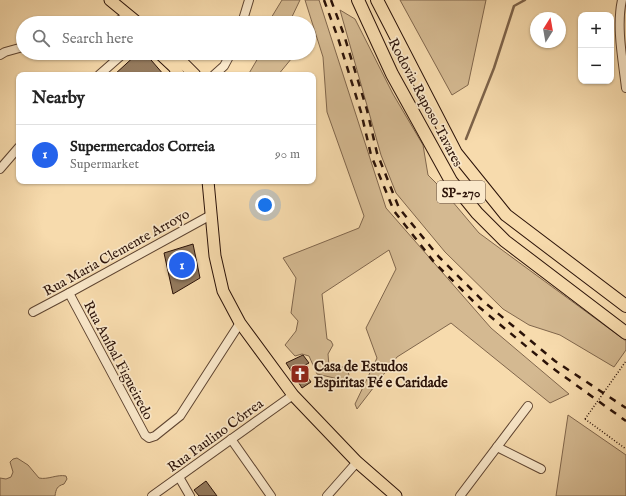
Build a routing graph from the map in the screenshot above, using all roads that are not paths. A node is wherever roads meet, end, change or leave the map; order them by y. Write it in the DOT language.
graph roads {
  1 [pos="110,0"];
  2 [pos="249,0"];
  3 [pos="358,0"];
  4 [pos="378,0"];
  5 [pos="622,0"];
  6 [pos="128,16"];
  7 [pos="244,16"];
  8 [pos="16,49"];
  9 [pos="0,55"];
  10 [pos="116,60"];
  11 [pos="166,60"];
  12 [pos="180,60"];
  13 [pos="227,60"];
  14 [pos="624,62"];
  15 [pos="102,72"];
  16 [pos="177,72"];
  17 [pos="192,72"];
  18 [pos="217,72"];
  19 [pos="626,88"];
  20 [pos="16,151"];
  21 [pos="0,170"];
  22 [pos="208,184"];
  23 [pos="213,184"];
  24 [pos="211,215"];
  25 [pos="68,293"];
  26 [pos="626,306"];
  27 [pos="33,312"];
  28 [pos="240,323"];
  29 [pos="626,333"];
  30 [pos="294,395"];
  31 [pos="528,406"];
  32 [pos="231,439"];
  33 [pos="497,447"];
  34 [pos="357,462"];
  35 [pos="541,469"];
  36 [pos="179,477"];
  37 [pos="152,496"];
  38 [pos="190,496"];
  39 [pos="271,496"];
  40 [pos="327,496"];
  41 [pos="396,496"];
  42 [pos="460,496"];
  1 -- 6 [label="main road"];
  2 -- 7 [label="street"];
  3 -- 29 [label="highway, Rodovia Raposo Tavares / SP-270"];
  4 -- 26 [label="highway, Rodovia Raposo Tavares / SP-270"];
  5 -- 14 [label="street"];
  8 -- 9 [label="street"];
  10 -- 15 [label="street"];
  11 -- 16 [label="main road"];
  12 -- 17 [label="main road"];
  13 -- 18 [label="street"];
  14 -- 19 [label="street"];
  20 -- 21 [label="street"];
  22 -- 24 [label="main road"];
  23 -- 24 [label="main road"];
  24 -- 25 [label="street, Rua Maria Clemente Arroyo"];
  24 -- 28 [label="main road"];
  25 -- 27 [label="street, Rua Maria Clemente Arroyo"];
  25 -- 28 [label="street, Rua Aníbal Figueiredo"];
  28 -- 30 [label="main road"];
  30 -- 32 [label="street, Rua Paulino Côrrea"];
  30 -- 34 [label="main road"];
  31 -- 33 [label="street"];
  32 -- 36 [label="street, Rua Paulino Côrrea"];
  32 -- 39 [label="street"];
  33 -- 35 [label="street"];
  33 -- 42 [label="street"];
  34 -- 40 [label="street"];
  34 -- 41 [label="main road"];
  36 -- 37 [label="street, Rua Paulino Côrrea"];
  36 -- 38 [label="street"];
}
